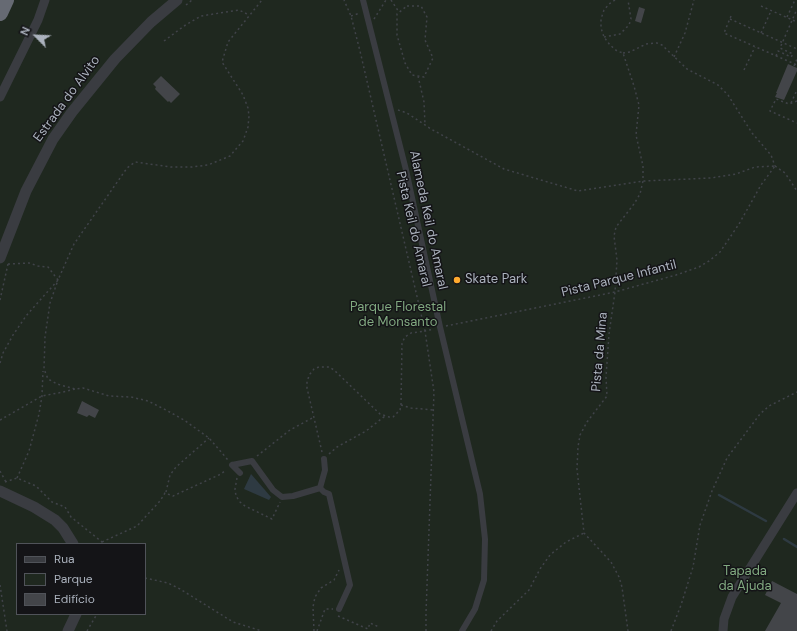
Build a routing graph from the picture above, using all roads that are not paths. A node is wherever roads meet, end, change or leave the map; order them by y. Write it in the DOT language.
graph roads {
  1 [pos="6,0"];
  2 [pos="45,0"];
  3 [pos="363,0"];
  4 [pos="182,2"];
  5 [pos="0,14"];
  6 [pos="0,96"];
  7 [pos="0,258"];
  8 [pos="324,459"];
  9 [pos="240,473"];
  10 [pos="2,486"];
  11 [pos="320,488"];
  12 [pos="797,493"];
  13 [pos="72,543"];
  14 [pos="339,609"];
  15 [pos="76,615"];
  16 [pos="68,631"];
  17 [pos="462,631"];
  18 [pos="723,631"];
  1 -- 5 [label="highway"];
  2 -- 6 [label="street"];
  3 -- 17 [label="street, Alameda Keil do Amaral"];
  4 -- 7 [label="street, Estrada do Alvito"];
  8 -- 11 [label="street"];
  9 -- 11 [label="street"];
  10 -- 13 [label="street"];
  11 -- 14 [label="street"];
  12 -- 18 [label="street"];
  15 -- 16 [label="street"];
}
